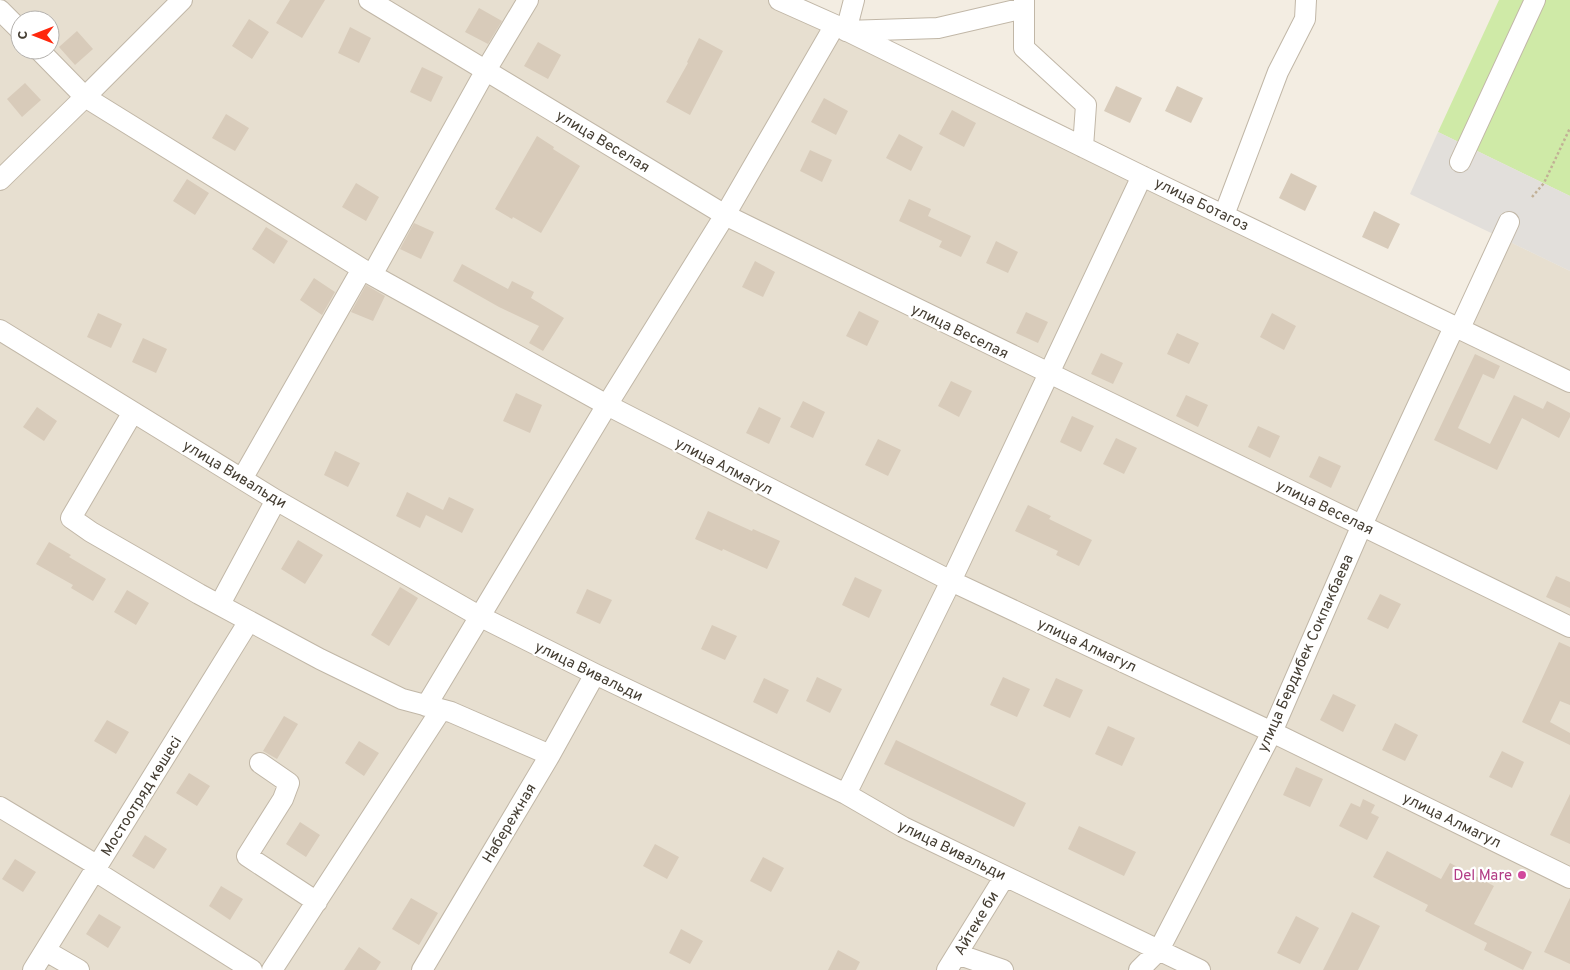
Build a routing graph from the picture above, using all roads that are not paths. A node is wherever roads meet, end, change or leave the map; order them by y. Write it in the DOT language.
graph roads {
  1 [pos="182,0"];
  2 [pos="369,0"];
  3 [pos="528,0"];
  4 [pos="780,0"];
  5 [pos="854,0"];
  6 [pos="1306,0"];
  7 [pos="1535,0"];
  8 [pos="1024,4"];
  9 [pos="0,10"];
  10 [pos="10,20"];
  11 [pos="840,28"];
  12 [pos="49,60"];
  13 [pos="486,70"];
  14 [pos="85,97"];
  15 [pos="1083,147"];
  16 [pos="1460,162"];
  17 [pos="1142,176"];
  18 [pos="0,180"];
  19 [pos="725,215"];
  20 [pos="1224,215"];
  21 [pos="1509,222"];
  22 [pos="367,272"];
  23 [pos="1457,327"];
  24 [pos="0,330"];
  25 [pos="1049,374"];
  26 [pos="1570,382"];
  27 [pos="607,405"];
  28 [pos="133,412"];
  29 [pos="242,479"];
  30 [pos="276,500"];
  31 [pos="1362,525"];
  32 [pos="951,582"];
  33 [pos="220,604"];
  34 [pos="479,616"];
  35 [pos="249,621"];
  36 [pos="1570,627"];
  37 [pos="595,674"];
  38 [pos="433,708"];
  39 [pos="1272,732"];
  40 [pos="550,755"];
  41 [pos="260,763"];
  42 [pos="846,794"];
  43 [pos="0,807"];
  44 [pos="96,868"];
  45 [pos="1005,876"];
  46 [pos="1570,878"];
  47 [pos="317,902"];
  48 [pos="1159,950"];
  49 [pos="46,951"];
  50 [pos="952,962"];
  51 [pos="33,970"];
  52 [pos="79,970"];
  53 [pos="252,970"];
  54 [pos="272,970"];
  55 [pos="422,970"];
  56 [pos="1003,970"];
  57 [pos="1139,970"];
  58 [pos="1200,970"];
  1 -- 14 [label="street"];
  2 -- 13 [label="street, улица Веселая"];
  3 -- 13 [label="street"];
  4 -- 11 [label="street, улица Ботагоз"];
  5 -- 11 [label="street"];
  6 -- 20 [label="street"];
  7 -- 16 [label="street"];
  8 -- 11 [label="street"];
  8 -- 15 [label="street"];
  9 -- 10 [label="street"];
  11 -- 15 [label="street, улица Ботагоз"];
  11 -- 19 [label="street"];
  12 -- 14 [label="street, улица Алмагул"];
  13 -- 19 [label="street, улица Веселая"];
  13 -- 22 [label="street"];
  14 -- 18 [label="street"];
  14 -- 22 [label="street, улица Алмагул"];
  15 -- 17 [label="street, улица Ботагоз"];
  17 -- 20 [label="street, улица Ботагоз"];
  17 -- 25 [label="street"];
  19 -- 25 [label="street, улица Веселая"];
  19 -- 27 [label="street"];
  20 -- 23 [label="street, улица Ботагоз"];
  21 -- 23 [label="street, улица Бердибек Сокпакбаева"];
  22 -- 27 [label="street, улица Алмагул"];
  22 -- 29 [label="street"];
  23 -- 26 [label="street, улица Ботагоз"];
  23 -- 31 [label="street, улица Бердибек Сокпакбаева"];
  24 -- 28 [label="street, улица Вивальди"];
  25 -- 31 [label="street, улица Веселая"];
  25 -- 32 [label="street"];
  27 -- 32 [label="street, улица Алмагул"];
  27 -- 34 [label="street"];
  28 -- 29 [label="street, улица Вивальди"];
  28 -- 33 [label="street"];
  29 -- 30 [label="street, улица Вивальди"];
  30 -- 33 [label="street"];
  30 -- 34 [label="street, улица Вивальди"];
  31 -- 36 [label="street, улица Веселая"];
  31 -- 39 [label="street, улица Бердибек Сокпакбаева"];
  32 -- 39 [label="street, улица Алмагул"];
  32 -- 42 [label="street"];
  33 -- 35 [label="street"];
  34 -- 37 [label="street, улица Вивальди"];
  34 -- 38 [label="street"];
  35 -- 38 [label="street"];
  35 -- 44 [label="street, Мостоотряд көшесі"];
  37 -- 40 [label="street, Набережная"];
  37 -- 42 [label="street, улица Вивальди"];
  38 -- 40 [label="street"];
  38 -- 47 [label="street"];
  39 -- 46 [label="street, улица Алмагул"];
  39 -- 48 [label="street, улица Бердибек Сокпакбаева"];
  40 -- 55 [label="street, Набережная"];
  41 -- 47 [label="street"];
  42 -- 45 [label="street, улица Вивальди"];
  43 -- 44 [label="street"];
  44 -- 49 [label="street, Мостоотряд көшесі"];
  44 -- 53 [label="street"];
  45 -- 48 [label="street, улица Вивальди"];
  45 -- 50 [label="street, Айтеке би"];
  47 -- 54 [label="street"];
  48 -- 57 [label="street, улица Бердибек Сокпакбаева"];
  48 -- 58 [label="street, улица Вивальди"];
  49 -- 51 [label="street, Мостоотряд көшесі"];
  49 -- 52 [label="street"];
  50 -- 56 [label="street"];
}
